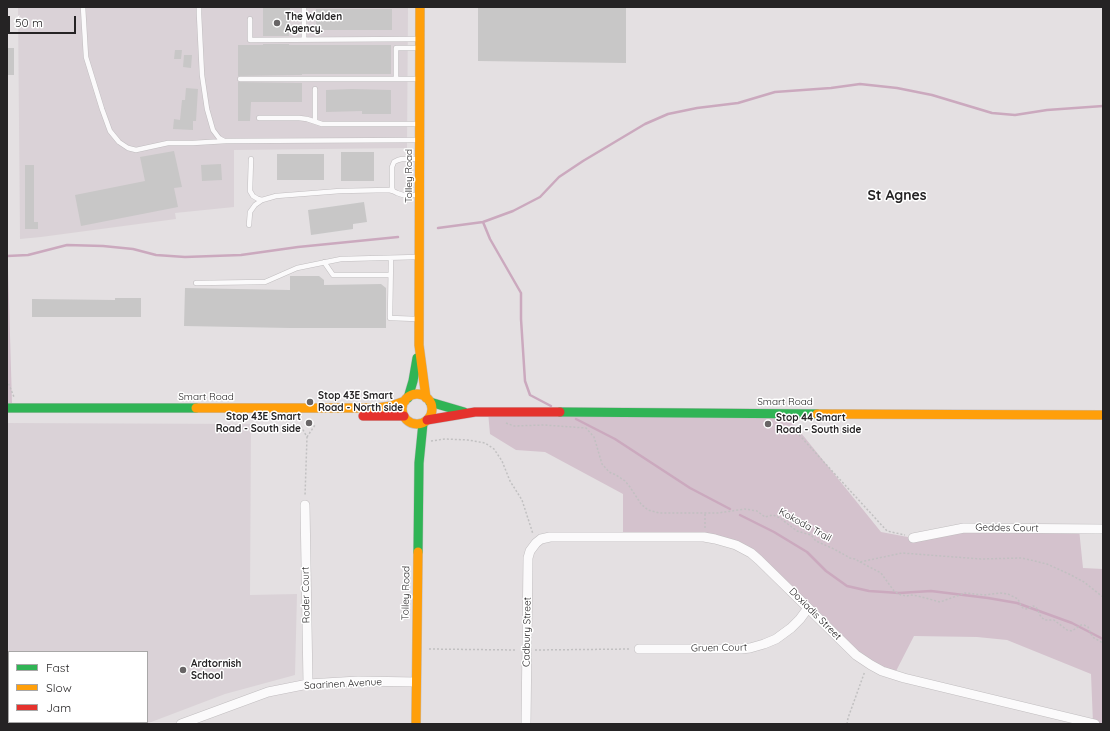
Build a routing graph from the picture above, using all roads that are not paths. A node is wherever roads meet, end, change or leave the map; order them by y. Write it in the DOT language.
graph roads {
  1 [pos="83,7"];
  2 [pos="199,7"];
  3 [pos="304,7"];
  4 [pos="420,7"];
  5 [pos="250,20"];
  6 [pos="304,39"];
  7 [pos="420,39"];
  8 [pos="420,48"];
  9 [pos="240,79"];
  10 [pos="396,79"];
  11 [pos="420,79"];
  12 [pos="315,89"];
  13 [pos="258,118"];
  14 [pos="315,121"];
  15 [pos="420,124"];
  16 [pos="420,140"];
  17 [pos="226,141"];
  18 [pos="420,158"];
  19 [pos="251,159"];
  20 [pos="393,191"];
  21 [pos="420,195"];
  22 [pos="262,200"];
  23 [pos="249,225"];
  24 [pos="419,257"];
  25 [pos="390,258"];
  26 [pos="324,262"];
  27 [pos="390,275"];
  28 [pos="196,283"];
  29 [pos="419,319"];
  30 [pos="419,346"];
  31 [pos="406,400"];
  32 [pos="428,400"];
  33 [pos="7,408"];
  34 [pos="467,413"];
  35 [pos="7,414"];
  36 [pos="1103,415"];
  37 [pos="404,416"];
  38 [pos="425,422"];
  39 [pos="412,423"];
  40 [pos="419,463"];
  41 [pos="305,505"];
  42 [pos="1103,529"];
  43 [pos="912,538"];
  44 [pos="536,543"];
  45 [pos="808,608"];
  46 [pos="639,649"];
  47 [pos="416,682"];
  48 [pos="308,684"];
  49 [pos="181,724"];
  50 [pos="416,724"];
  51 [pos="526,724"];
  52 [pos="1095,724"];
  1 -- 17 [label="lane"];
  2 -- 17 [label="lane"];
  3 -- 6 [label="lane"];
  4 -- 7 [label="main road, Tolley Road"];
  5 -- 6 [label="lane"];
  6 -- 7 [label="lane"];
  7 -- 8 [label="main road, Tolley Road"];
  8 -- 10 [label="lane"];
  8 -- 11 [label="main road, Tolley Road"];
  9 -- 10 [label="lane"];
  10 -- 11 [label="lane"];
  11 -- 15 [label="main road, Tolley Road"];
  12 -- 14 [label="lane"];
  13 -- 14 [label="lane"];
  14 -- 15 [label="lane"];
  15 -- 16 [label="main road, Tolley Road"];
  16 -- 17 [label="lane"];
  16 -- 18 [label="main road, Tolley Road"];
  18 -- 20 [label="lane"];
  18 -- 21 [label="main road, Tolley Road"];
  19 -- 22 [label="lane"];
  20 -- 21 [label="lane"];
  20 -- 22 [label="lane"];
  21 -- 24 [label="main road, Tolley Road"];
  22 -- 23 [label="lane"];
  24 -- 25 [label="lane"];
  24 -- 29 [label="main road, Tolley Road"];
  25 -- 26 [label="lane"];
  25 -- 27 [label="lane"];
  26 -- 27 [label="lane"];
  26 -- 28 [label="lane"];
  27 -- 29 [label="lane"];
  29 -- 30 [label="main road, Tolley Road"];
  30 -- 31 [label="main road, Tolley Road"];
  30 -- 32 [label="main road, Tolley Road"];
  31 -- 32 [label="main road"];
  31 -- 33 [label="main road, Smart Road"];
  31 -- 37 [label="main road"];
  32 -- 34 [label="main road, Smart Road"];
  32 -- 38 [label="main road"];
  34 -- 36 [label="main road, Smart Road"];
  34 -- 38 [label="main road, Smart Road"];
  35 -- 37 [label="main road, Smart Road"];
  37 -- 39 [label="main road"];
  38 -- 39 [label="main road"];
  38 -- 40 [label="main road, Tolley Road"];
  39 -- 40 [label="main road, Tolley Road"];
  40 -- 47 [label="main road, Tolley Road"];
  41 -- 48 [label="street, Roder Court"];
  42 -- 43 [label="street, Geddes Court"];
  44 -- 45 [label="street, Doxiadis Street"];
  44 -- 51 [label="street, Cadbury Street"];
  45 -- 46 [label="street, Gruen Court"];
  45 -- 52 [label="street, Doxiadis Street"];
  47 -- 48 [label="street, Saarinen Avenue"];
  47 -- 50 [label="main road, Tolley Road"];
  48 -- 49 [label="street, Saarinen Avenue"];
}
